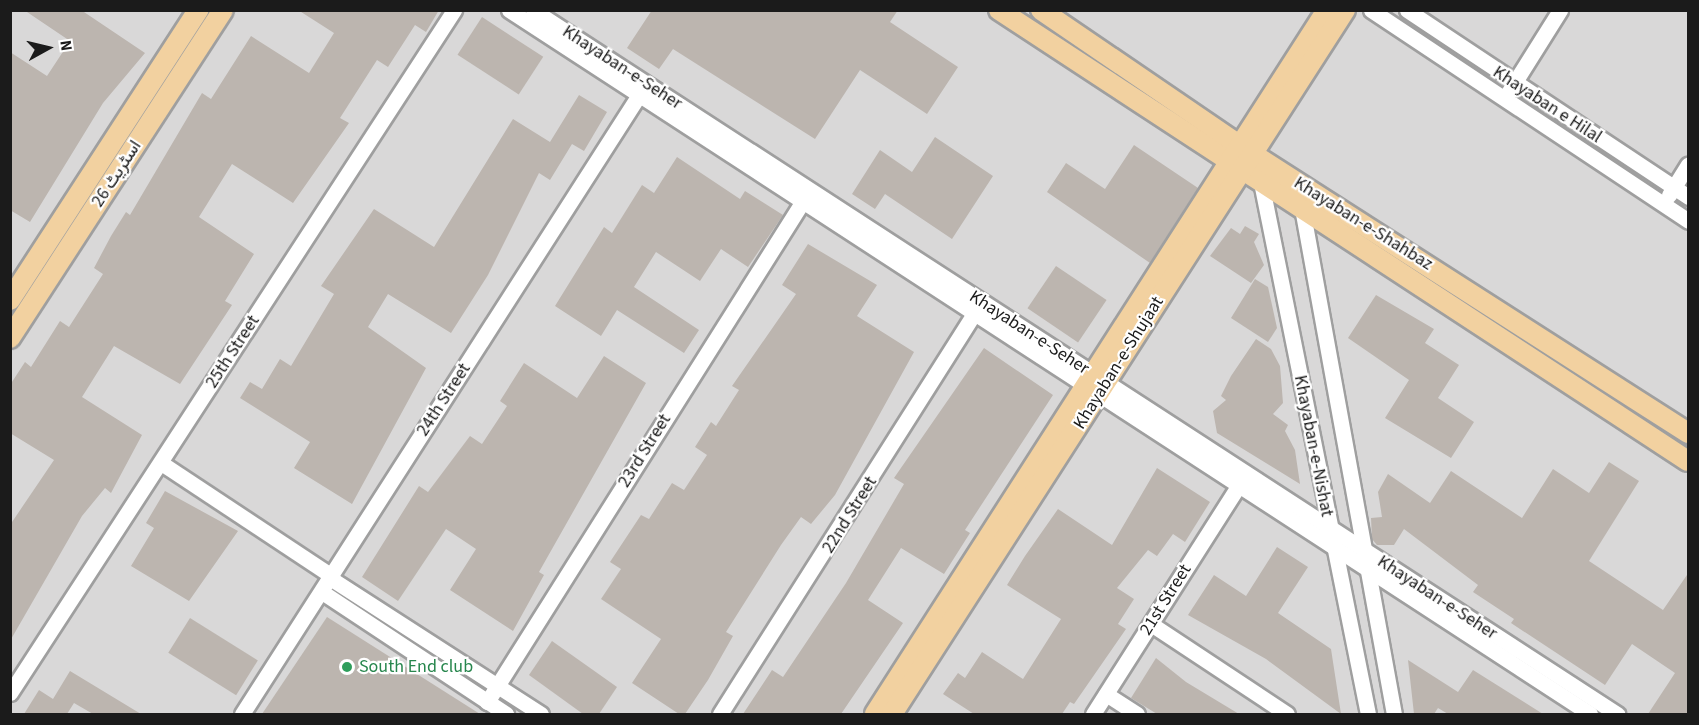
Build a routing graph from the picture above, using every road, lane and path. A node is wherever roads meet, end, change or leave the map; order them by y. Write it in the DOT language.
graph roads {
  1 [pos="198,10"];
  2 [pos="223,10"];
  3 [pos="454,10"];
  4 [pos="509,10"];
  5 [pos="533,10"];
  6 [pos="999,10"];
  7 [pos="1041,10"];
  8 [pos="1327,10"];
  9 [pos="1345,10"];
  10 [pos="1371,10"];
  11 [pos="1407,10"];
  12 [pos="1560,10"];
  13 [pos="1513,85"];
  14 [pos="642,89"];
  15 [pos="1503,100"];
  16 [pos="1241,157"];
  17 [pos="1689,165"];
  18 [pos="1260,177"];
  19 [pos="1674,187"];
  20 [pos="1689,197"];
  21 [pos="803,201"];
  22 [pos="1663,204"];
  23 [pos="1302,208"];
  24 [pos="1689,221"];
  25 [pos="10,300"];
  26 [pos="975,312"];
  27 [pos="10,338"];
  28 [pos="1097,385"];
  29 [pos="1689,433"];
  30 [pos="1689,461"];
  31 [pos="161,463"];
  32 [pos="1239,485"];
  33 [pos="1330,528"];
  34 [pos="1334,547"];
  35 [pos="1363,550"];
  36 [pos="1365,567"];
  37 [pos="331,577"];
  38 [pos="322,592"];
  39 [pos="1151,624"];
  40 [pos="497,686"];
  41 [pos="10,693"];
  42 [pos="1106,694"];
  43 [pos="487,702"];
  44 [pos="242,714"];
  45 [pos="506,714"];
  46 [pos="541,714"];
  47 [pos="720,714"];
  48 [pos="874,714"];
  49 [pos="892,714"];
  50 [pos="1093,714"];
  51 [pos="1137,714"];
  52 [pos="1287,714"];
  53 [pos="1368,714"];
  54 [pos="1394,714"];
  55 [pos="1590,714"];
  56 [pos="1617,714"];
  1 -- 25 [label="main road, اسٹریٹ 26"];
  2 -- 27 [label="main road, اسٹریٹ 26"];
  3 -- 31 [label="street, 25th Street"];
  4 -- 14 [label="street, Khayaban-e-Seher"];
  5 -- 14 [label="street, Khayaban-e-Seher"];
  6 -- 16 [label="main road, Khayaban-e-Shahbaz"];
  7 -- 16 [label="main road, Khayaban-e-Shahbaz"];
  8 -- 16 [label="main road"];
  9 -- 16 [label="main road"];
  10 -- 15 [label="street, Khayaban e Hilal"];
  11 -- 13 [label="street, Khayaban e Hilal"];
  12 -- 13 [label="street"];
  13 -- 15 [label="street"];
  13 -- 19 [label="street, Khayaban e Hilal"];
  14 -- 21 [label="street, Khayaban-e-Seher"];
  14 -- 28 [label="street, Khayaban-e-Seher"];
  14 -- 37 [label="street, 24th Street"];
  15 -- 22 [label="street, Khayaban e Hilal"];
  16 -- 18 [label="main road, Khayaban-e-Shahbaz"];
  16 -- 28 [label="main road"];
  16 -- 29 [label="main road, Khayaban-e-Shahbaz"];
  17 -- 19 [label="street"];
  18 -- 23 [label="main road, Khayaban-e-Shahbaz"];
  18 -- 33 [label="street, Khayaban-e-Nishat"];
  19 -- 20 [label="street, Khayaban e Hilal"];
  19 -- 22 [label="street"];
  21 -- 26 [label="street, Khayaban-e-Seher"];
  21 -- 40 [label="street, 23rd Street"];
  22 -- 24 [label="street, Khayaban e Hilal"];
  23 -- 30 [label="main road, Khayaban-e-Shahbaz"];
  23 -- 35 [label="street, Khayaban-e-Nishat"];
  26 -- 28 [label="street, Khayaban-e-Seher"];
  26 -- 47 [label="street, 22nd Street"];
  28 -- 32 [label="street, Khayaban-e-Seher"];
  28 -- 33 [label="street, Khayaban-e-Seher"];
  28 -- 48 [label="main road, Khayaban-e-Shujaat"];
  28 -- 49 [label="main road, Khayaban-e-Shujaat"];
  31 -- 37 [label="street"];
  31 -- 41 [label="street, 25th Street"];
  32 -- 34 [label="street, Khayaban-e-Seher"];
  32 -- 39 [label="street, 21st Street"];
  33 -- 34 [label="street, Khayaban-e-Nishat"];
  33 -- 35 [label="street, Khayaban-e-Seher"];
  34 -- 36 [label="street, Khayaban-e-Seher"];
  34 -- 53 [label="street, Khayaban-e-Nishat"];
  35 -- 36 [label="street, Khayaban-e-Nishat"];
  35 -- 56 [label="street, Khayaban-e-Seher"];
  36 -- 54 [label="street, Khayaban-e-Nishat"];
  36 -- 55 [label="street, Khayaban-e-Seher"];
  37 -- 38 [label="street, 24th Street"];
  37 -- 40 [label="street"];
  38 -- 43 [label="street"];
  38 -- 44 [label="street, 24th Street"];
  39 -- 42 [label="street, 21st Street"];
  39 -- 52 [label="street"];
  40 -- 43 [label="street, 23rd Street"];
  40 -- 46 [label="street"];
  42 -- 50 [label="street, 21st Street"];
  42 -- 51 [label="street"];
  43 -- 45 [label="street"];
}
